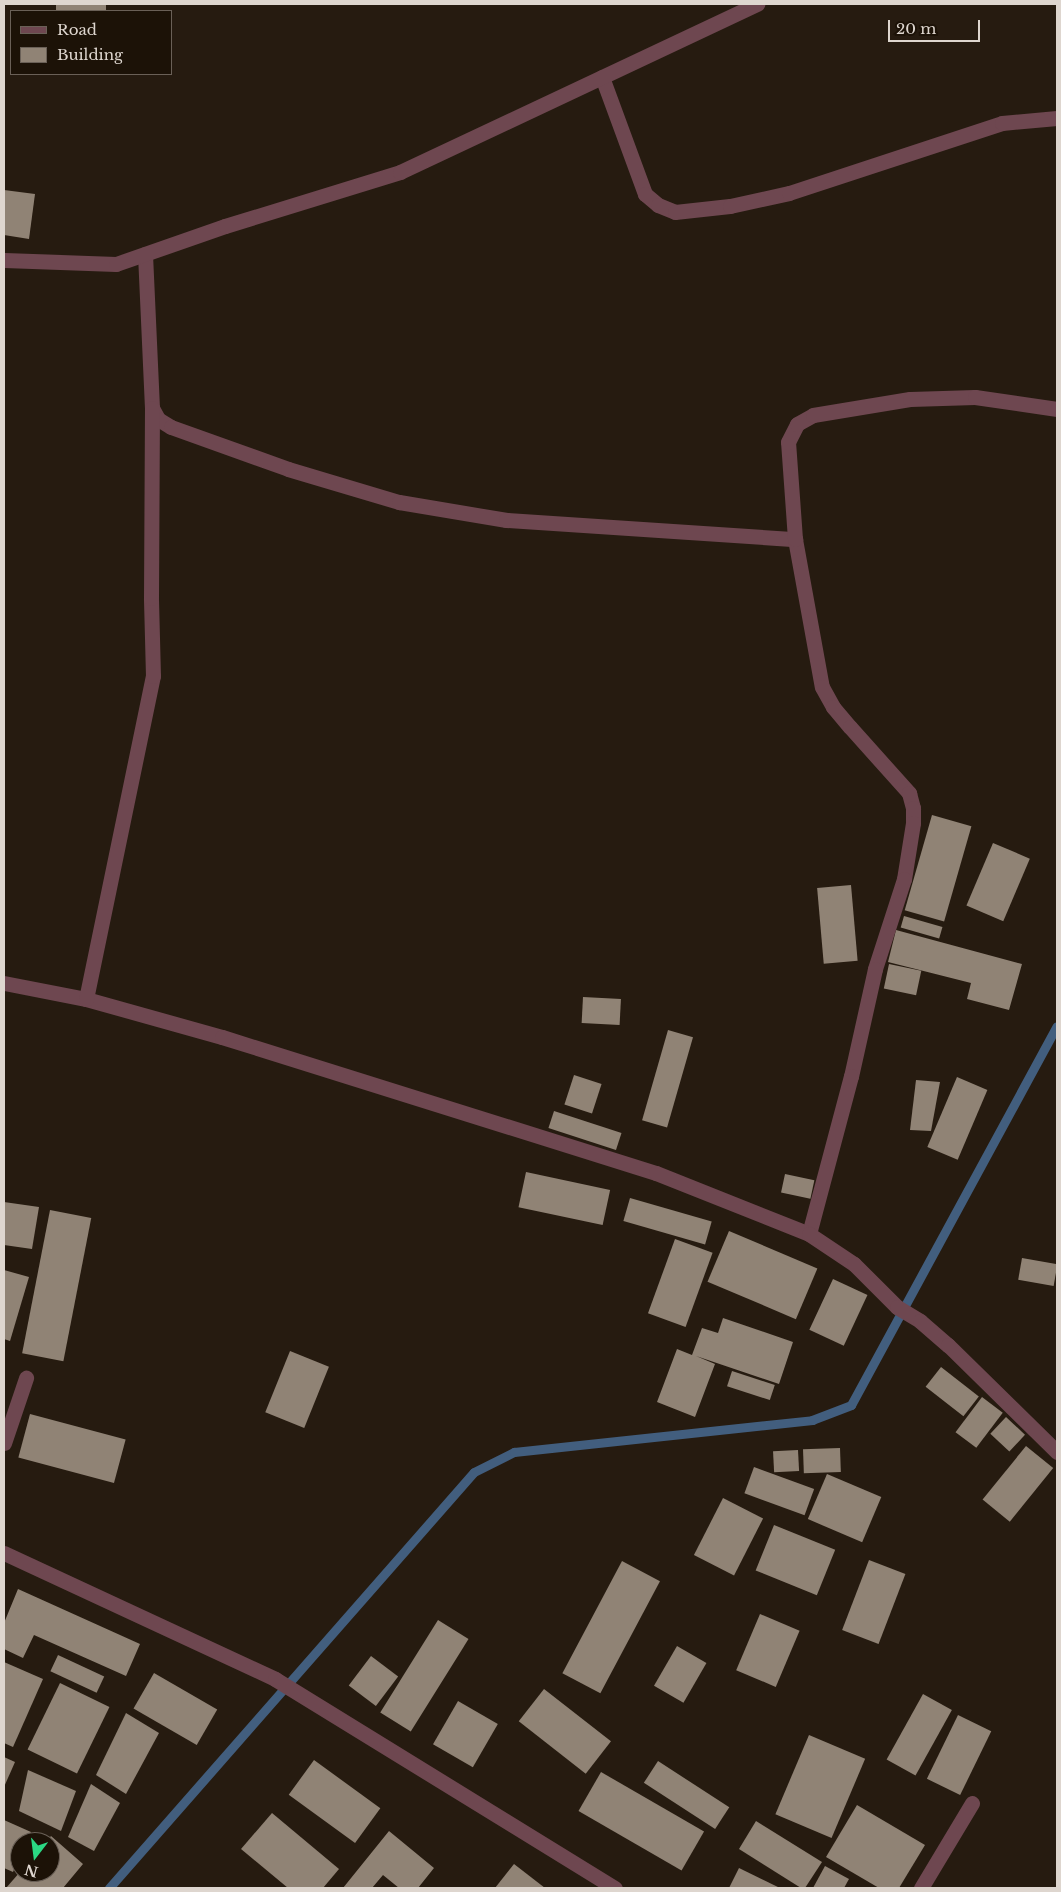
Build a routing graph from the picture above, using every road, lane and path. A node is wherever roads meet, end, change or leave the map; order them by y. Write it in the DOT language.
graph roads {
  1 [pos="757,4"];
  2 [pos="602,77"];
  3 [pos="1057,118"];
  4 [pos="145,254"];
  5 [pos="4,260"];
  6 [pos="152,408"];
  7 [pos="1057,408"];
  8 [pos="795,539"];
  9 [pos="4,983"];
  10 [pos="86,999"];
  11 [pos="809,1234"];
  12 [pos="26,1378"];
  13 [pos="4,1443"];
  14 [pos="1057,1452"];
  15 [pos="4,1553"];
  16 [pos="972,1803"];
  17 [pos="615,1888"];
  18 [pos="921,1888"];
  1 -- 2 [label="street"];
  2 -- 3 [label="street"];
  2 -- 4 [label="street"];
  4 -- 5 [label="street"];
  4 -- 6 [label="street"];
  6 -- 8 [label="street"];
  6 -- 10 [label="street"];
  7 -- 8 [label="street"];
  8 -- 11 [label="street"];
  9 -- 10 [label="street"];
  10 -- 11 [label="street"];
  11 -- 14 [label="street"];
  12 -- 13 [label="street"];
  15 -- 17 [label="street"];
  16 -- 18 [label="street"];
}
